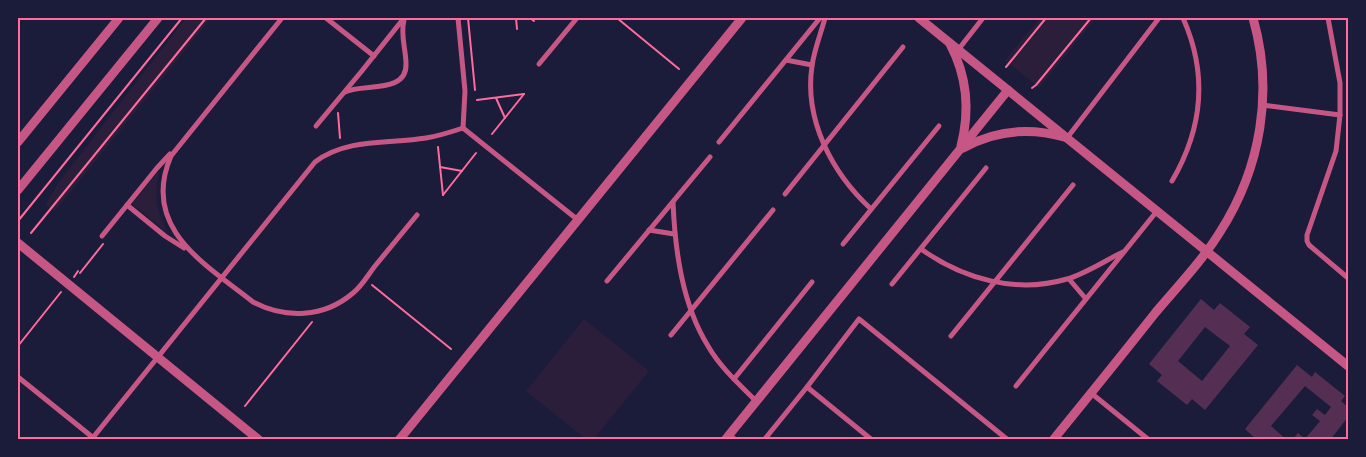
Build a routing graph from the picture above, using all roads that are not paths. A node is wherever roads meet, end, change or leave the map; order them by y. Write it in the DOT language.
graph roads {
  1 [pos="119,18"];
  2 [pos="158,18"];
  3 [pos="282,18"];
  4 [pos="326,18"];
  5 [pos="404,18"];
  6 [pos="458,18"];
  7 [pos="577,18"];
  8 [pos="742,18"];
  9 [pos="820,18"];
  10 [pos="825,18"];
  11 [pos="919,18"];
  12 [pos="983,18"];
  13 [pos="1159,18"];
  14 [pos="1183,18"];
  15 [pos="1252,18"];
  16 [pos="1328,18"];
  17 [pos="403,36"];
  18 [pos="388,39"];
  19 [pos="949,42"];
  20 [pos="903,47"];
  21 [pos="958,50"];
  22 [pos="374,56"];
  23 [pos="786,60"];
  24 [pos="539,64"];
  25 [pos="812,65"];
  26 [pos="361,72"];
  27 [pos="362,87"];
  28 [pos="1008,90"];
  29 [pos="342,94"];
  30 [pos="1262,105"];
  31 [pos="1340,115"];
  32 [pos="316,126"];
  33 [pos="939,126"];
  34 [pos="463,128"];
  35 [pos="1067,138"];
  36 [pos="18,142"];
  37 [pos="719,142"];
  38 [pos="824,145"];
  39 [pos="178,147"];
  40 [pos="960,149"];
  41 [pos="710,157"];
  42 [pos="986,168"];
  43 [pos="1172,181"];
  44 [pos="1073,185"];
  45 [pos="18,190"];
  46 [pos="785,194"];
  47 [pos="673,202"];
  48 [pos="127,205"];
  49 [pos="871,209"];
  50 [pos="774,210"];
  51 [pos="1157,211"];
  52 [pos="417,216"];
  53 [pos="578,220"];
  54 [pos="649,230"];
  55 [pos="674,234"];
  56 [pos="102,236"];
  57 [pos="18,243"];
  58 [pos="843,244"];
  59 [pos="921,249"];
  60 [pos="1126,250"];
  61 [pos="1206,251"];
  62 [pos="193,254"];
  63 [pos="221,277"];
  64 [pos="1348,278"];
  65 [pos="1070,279"];
  66 [pos="607,281"];
  67 [pos="812,282"];
  68 [pos="994,282"];
  69 [pos="892,284"];
  70 [pos="1086,299"];
  71 [pos="691,310"];
  72 [pos="671,335"];
  73 [pos="951,336"];
  74 [pos="157,356"];
  75 [pos="1348,366"];
  76 [pos="18,376"];
  77 [pos="734,379"];
  78 [pos="1016,386"];
  79 [pos="807,387"];
  80 [pos="1091,392"];
  81 [pos="756,401"];
  82 [pos="730,438"];
  83 [pos="93,439"];
  84 [pos="259,440"];
  85 [pos="400,440"];
  86 [pos="764,440"];
  87 [pos="872,440"];
  88 [pos="1008,440"];
  89 [pos="1053,440"];
  90 [pos="1149,440"];
  1 -- 36 [label="street"];
  2 -- 45 [label="street"];
  3 -- 39 [label="street"];
  4 -- 22 [label="street"];
  5 -- 17 [label="street"];
  5 -- 18 [label="street"];
  6 -- 34 [label="street"];
  7 -- 24 [label="street"];
  8 -- 53 [label="street"];
  9 -- 23 [label="street"];
  10 -- 25 [label="street"];
  11 -- 19 [label="street"];
  12 -- 21 [label="street"];
  13 -- 35 [label="street"];
  14 -- 43 [label="street"];
  15 -- 30 [label="street"];
  16 -- 31 [label="street"];
  17 -- 18 [label="street"];
  17 -- 27 [label="street"];
  18 -- 22 [label="street"];
  19 -- 21 [label="street"];
  19 -- 40 [label="street"];
  20 -- 38 [label="street"];
  21 -- 28 [label="street"];
  22 -- 26 [label="street"];
  23 -- 25 [label="street"];
  23 -- 37 [label="street"];
  25 -- 38 [label="street"];
  26 -- 27 [label="street"];
  26 -- 29 [label="street"];
  27 -- 29 [label="street"];
  28 -- 35 [label="street"];
  28 -- 40 [label="street"];
  29 -- 32 [label="street"];
  30 -- 31 [label="street"];
  30 -- 61 [label="street"];
  31 -- 64 [label="street"];
  33 -- 49 [label="street"];
  34 -- 53 [label="street"];
  34 -- 63 [label="street"];
  35 -- 40 [label="street"];
  35 -- 51 [label="street"];
  38 -- 46 [label="street"];
  38 -- 49 [label="street"];
  39 -- 48 [label="street"];
  39 -- 62 [label="street"];
  40 -- 81 [label="street"];
  41 -- 47 [label="street"];
  42 -- 59 [label="street"];
  44 -- 68 [label="street"];
  47 -- 54 [label="street"];
  47 -- 55 [label="street"];
  48 -- 56 [label="street"];
  48 -- 62 [label="street"];
  49 -- 58 [label="street"];
  50 -- 71 [label="street"];
  51 -- 60 [label="street"];
  51 -- 61 [label="street"];
  52 -- 63 [label="street"];
  53 -- 85 [label="street"];
  54 -- 55 [label="street"];
  54 -- 66 [label="street"];
  55 -- 71 [label="street"];
  57 -- 74 [label="street"];
  59 -- 68 [label="street"];
  59 -- 69 [label="street"];
  60 -- 65 [label="street"];
  60 -- 70 [label="street"];
  61 -- 75 [label="street"];
  61 -- 80 [label="street"];
  62 -- 63 [label="street"];
  63 -- 74 [label="street"];
  65 -- 68 [label="street"];
  65 -- 70 [label="street"];
  67 -- 77 [label="street"];
  68 -- 73 [label="street"];
  70 -- 78 [label="street"];
  71 -- 72 [label="street"];
  71 -- 77 [label="street"];
  74 -- 83 [label="street"];
  74 -- 84 [label="street"];
  76 -- 83 [label="street"];
  77 -- 81 [label="street"];
  79 -- 86 [label="street"];
  79 -- 87 [label="street"];
  79 -- 88 [label="street"];
  80 -- 89 [label="street"];
  80 -- 90 [label="street"];
  81 -- 82 [label="street"];
}
